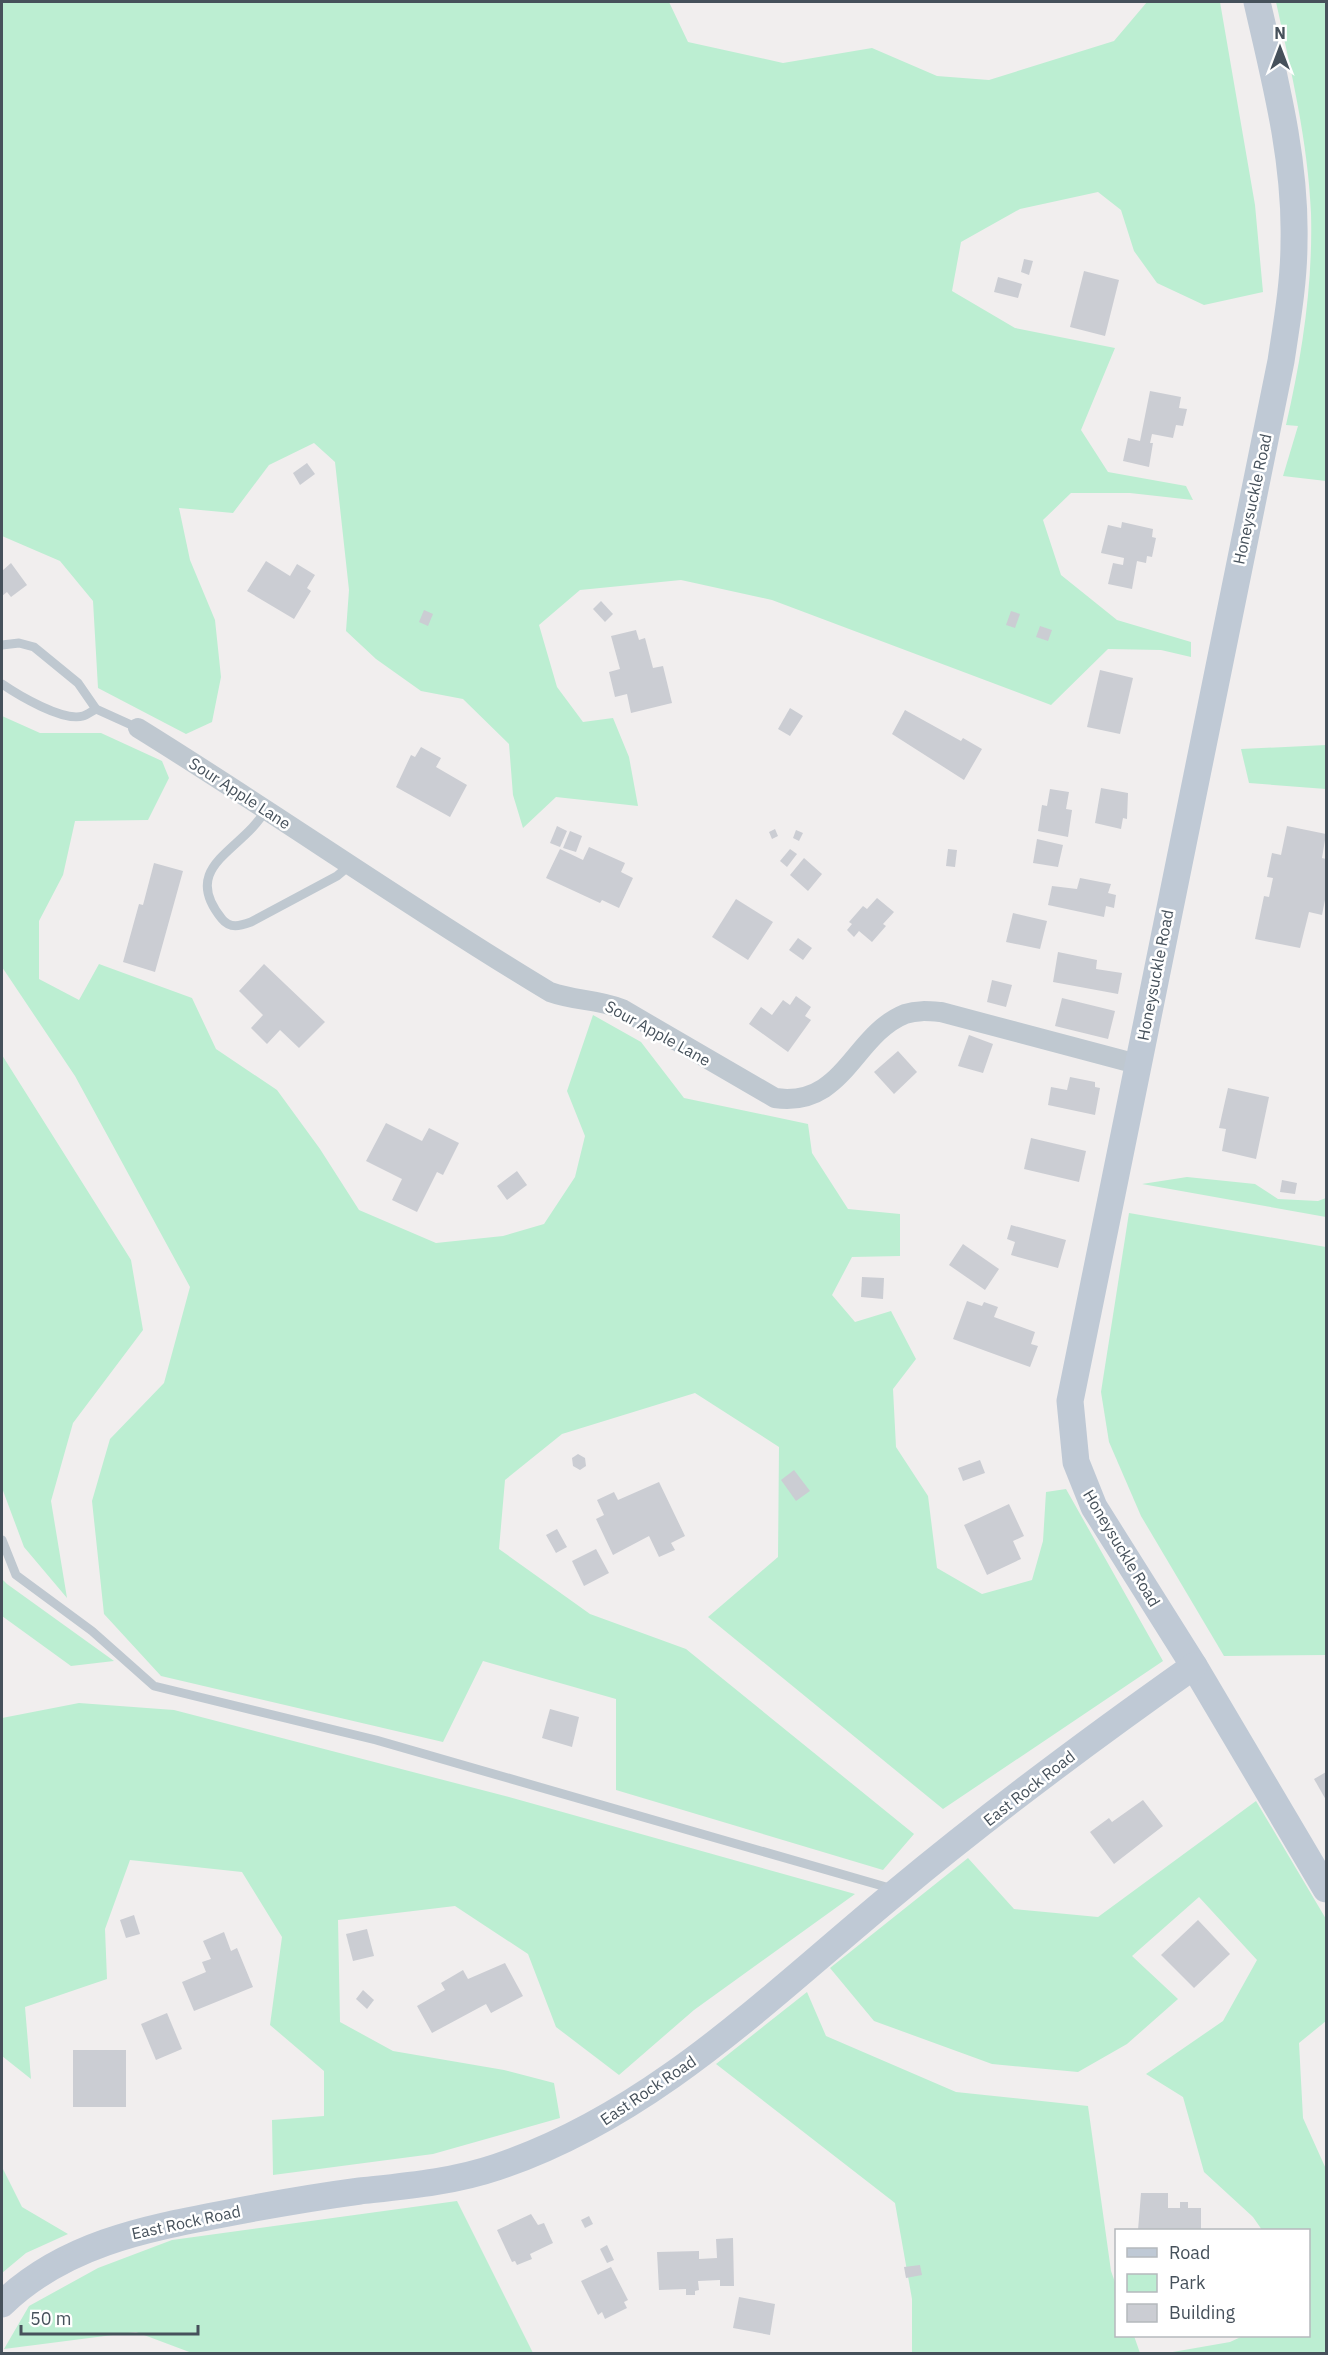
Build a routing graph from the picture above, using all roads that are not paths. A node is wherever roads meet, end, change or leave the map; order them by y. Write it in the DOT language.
graph roads {
  1 [pos="1257,2"];
  2 [pos="2,645"];
  3 [pos="2,684"];
  4 [pos="96,709"];
  5 [pos="138,728"];
  6 [pos="266,809"];
  7 [pos="350,865"];
  8 [pos="1137,1064"];
  9 [pos="2,1540"];
  10 [pos="1194,1666"];
  11 [pos="1326,1889"];
  12 [pos="898,1890"];
  13 [pos="2,2304"];
  1 -- 8 [label="street, Honeysuckle Road"];
  2 -- 4 [label="lane"];
  3 -- 4 [label="lane"];
  4 -- 5 [label="lane"];
  5 -- 6 [label="street, Sour Apple Lane"];
  6 -- 7 [label="street, Sour Apple Lane"];
  6 -- 7 [label="lane"];
  7 -- 8 [label="street, Sour Apple Lane"];
  8 -- 10 [label="street, Honeysuckle Road"];
  9 -- 12 [label="lane"];
  10 -- 11 [label="street, Honeysuckle Road"];
  10 -- 12 [label="street, East Rock Road"];
  12 -- 13 [label="street, East Rock Road"];
}
